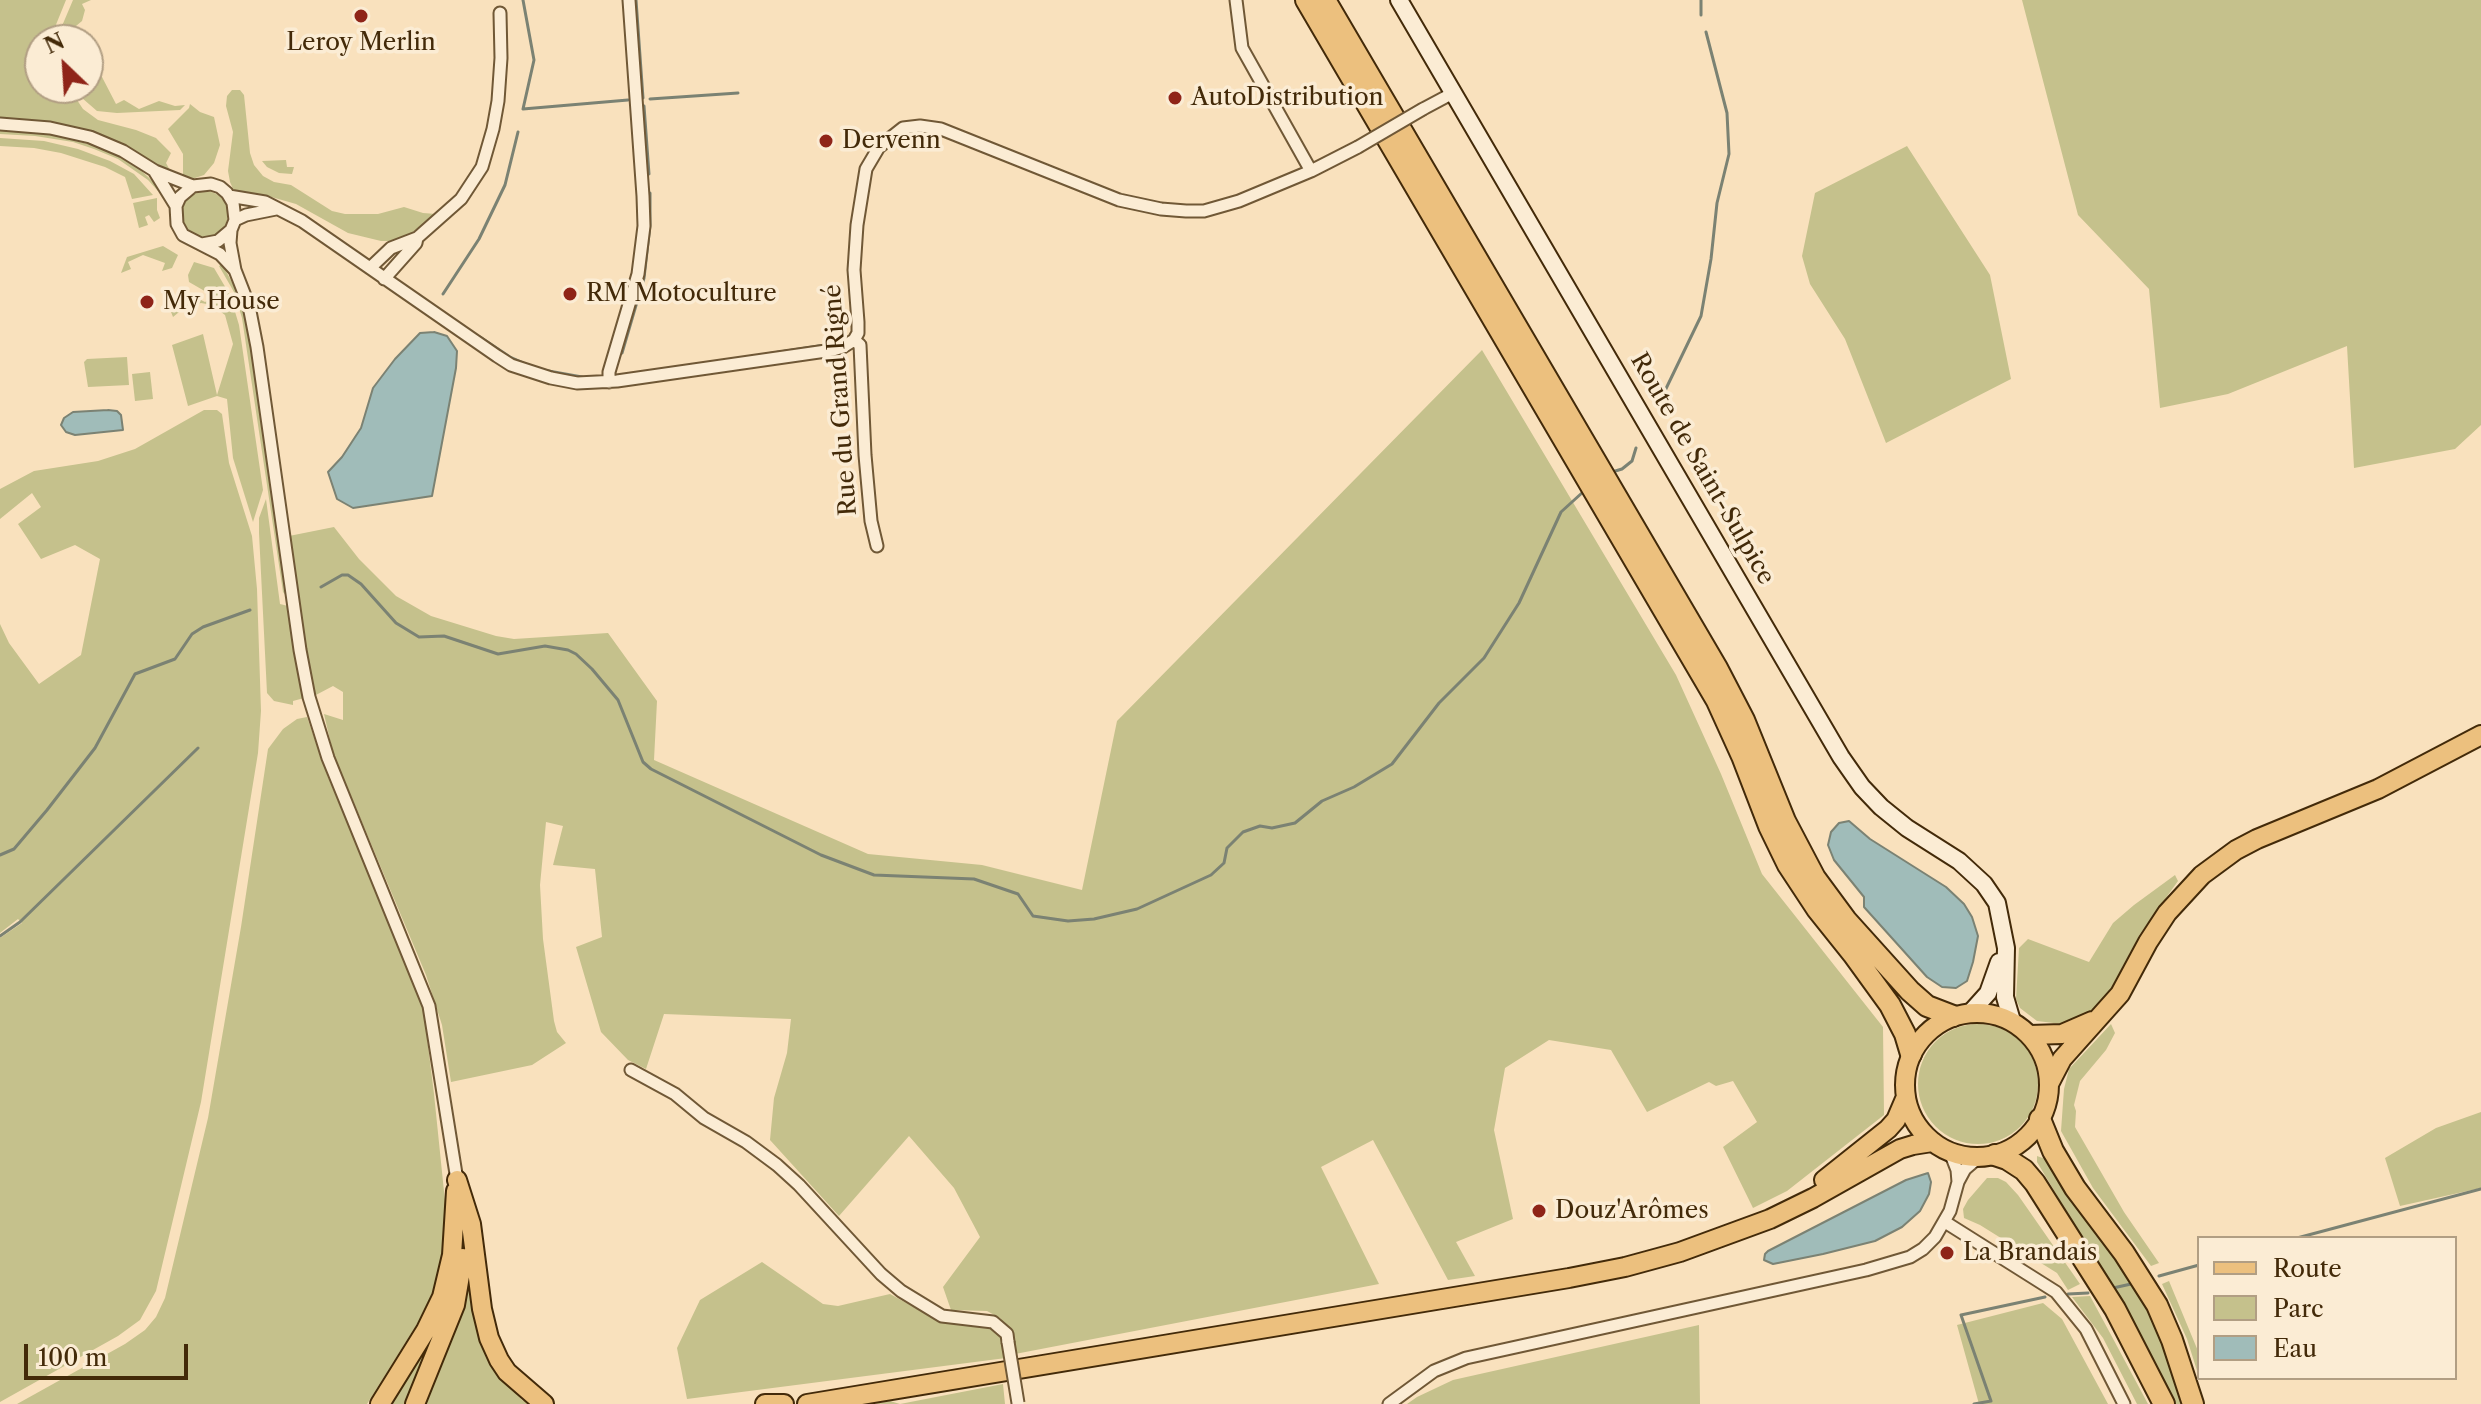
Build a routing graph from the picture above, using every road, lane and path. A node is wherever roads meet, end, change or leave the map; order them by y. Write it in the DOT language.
graph roads {
  1 [pos="629,0"];
  2 [pos="1236,0"];
  3 [pos="1306,0"];
  4 [pos="1325,0"];
  5 [pos="1399,0"];
  6 [pos="500,13"];
  7 [pos="1453,93"];
  8 [pos="0,124"];
  9 [pos="155,171"];
  10 [pos="1311,171"];
  11 [pos="193,186"];
  12 [pos="229,196"];
  13 [pos="176,206"];
  14 [pos="276,209"];
  15 [pos="233,225"];
  16 [pos="417,238"];
  17 [pos="202,244"];
  18 [pos="370,268"];
  19 [pos="235,270"];
  20 [pos="384,279"];
  21 [pos="854,340"];
  22 [pos="609,382"];
  23 [pos="1599,482"];
  24 [pos="877,546"];
  25 [pos="2481,735"];
  26 [pos="2003,925"];
  27 [pos="1962,1014"];
  28 [pos="2102,1015"];
  29 [pos="2012,1021"];
  30 [pos="2030,1035"];
  31 [pos="1911,1054"];
  32 [pos="631,1070"];
  33 [pos="2049,1084"];
  34 [pos="1905,1099"];
  35 [pos="2040,1119"];
  36 [pos="1932,1142"];
  37 [pos="1950,1152"];
  38 [pos="1987,1156"];
  39 [pos="457,1180"];
  40 [pos="1958,1182"];
  41 [pos="1945,1222"];
  42 [pos="1744,1228"];
  43 [pos="1018,1403"];
  44 [pos="380,1404"];
  45 [pos="415,1404"];
  46 [pos="544,1404"];
  47 [pos="765,1404"];
  48 [pos="784,1404"];
  49 [pos="807,1404"];
  50 [pos="1389,1404"];
  51 [pos="2124,1404"];
  52 [pos="2164,1404"];
  53 [pos="2193,1404"];
  1 -- 22 [label="street"];
  2 -- 10 [label="street"];
  3 -- 23 [label="highway"];
  4 -- 23 [label="highway"];
  5 -- 7 [label="street, Route de Saint-Sulpice"];
  6 -- 16 [label="street"];
  7 -- 10 [label="street, Rue du Grand Rigné, bridge"];
  7 -- 26 [label="street, Route de Saint-Sulpice"];
  8 -- 9 [label="street"];
  9 -- 11 [label="street"];
  9 -- 13 [label="street"];
  10 -- 21 [label="street, Rue du Grand Rigné"];
  11 -- 12 [label="street"];
  11 -- 13 [label="street"];
  12 -- 14 [label="street"];
  12 -- 15 [label="street"];
  13 -- 17 [label="street"];
  14 -- 15 [label="street"];
  14 -- 18 [label="street"];
  15 -- 17 [label="street"];
  15 -- 19 [label="street"];
  16 -- 18 [label="street"];
  16 -- 20 [label="street"];
  17 -- 19 [label="street"];
  18 -- 20 [label="street"];
  19 -- 39 [label="street"];
  20 -- 22 [label="street"];
  21 -- 22 [label="street"];
  21 -- 24 [label="street, Rue du Grand Rigné"];
  23 -- 27 [label="highway"];
  23 -- 31 [label="highway"];
  25 -- 28 [label="main road"];
  26 -- 27 [label="street"];
  26 -- 29 [label="street, Route de Saint-Sulpice"];
  27 -- 29 [label="main road"];
  27 -- 31 [label="main road"];
  28 -- 30 [label="main road"];
  28 -- 33 [label="main road"];
  29 -- 30 [label="main road"];
  30 -- 33 [label="main road"];
  31 -- 34 [label="main road"];
  32 -- 43 [label="street, bridge"];
  33 -- 35 [label="main road"];
  34 -- 36 [label="main road"];
  34 -- 42 [label="main road"];
  35 -- 38 [label="main road"];
  35 -- 53 [label="highway"];
  36 -- 37 [label="main road"];
  36 -- 42 [label="main road"];
  37 -- 38 [label="main road"];
  37 -- 40 [label="street"];
  38 -- 40 [label="street"];
  38 -- 52 [label="highway"];
  39 -- 44 [label="main road"];
  39 -- 45 [label="main road"];
  39 -- 46 [label="main road"];
  40 -- 41 [label="street"];
  41 -- 50 [label="street"];
  41 -- 51 [label="street"];
  42 -- 49 [label="main road"];
  47 -- 48 [label="main road"];
}
